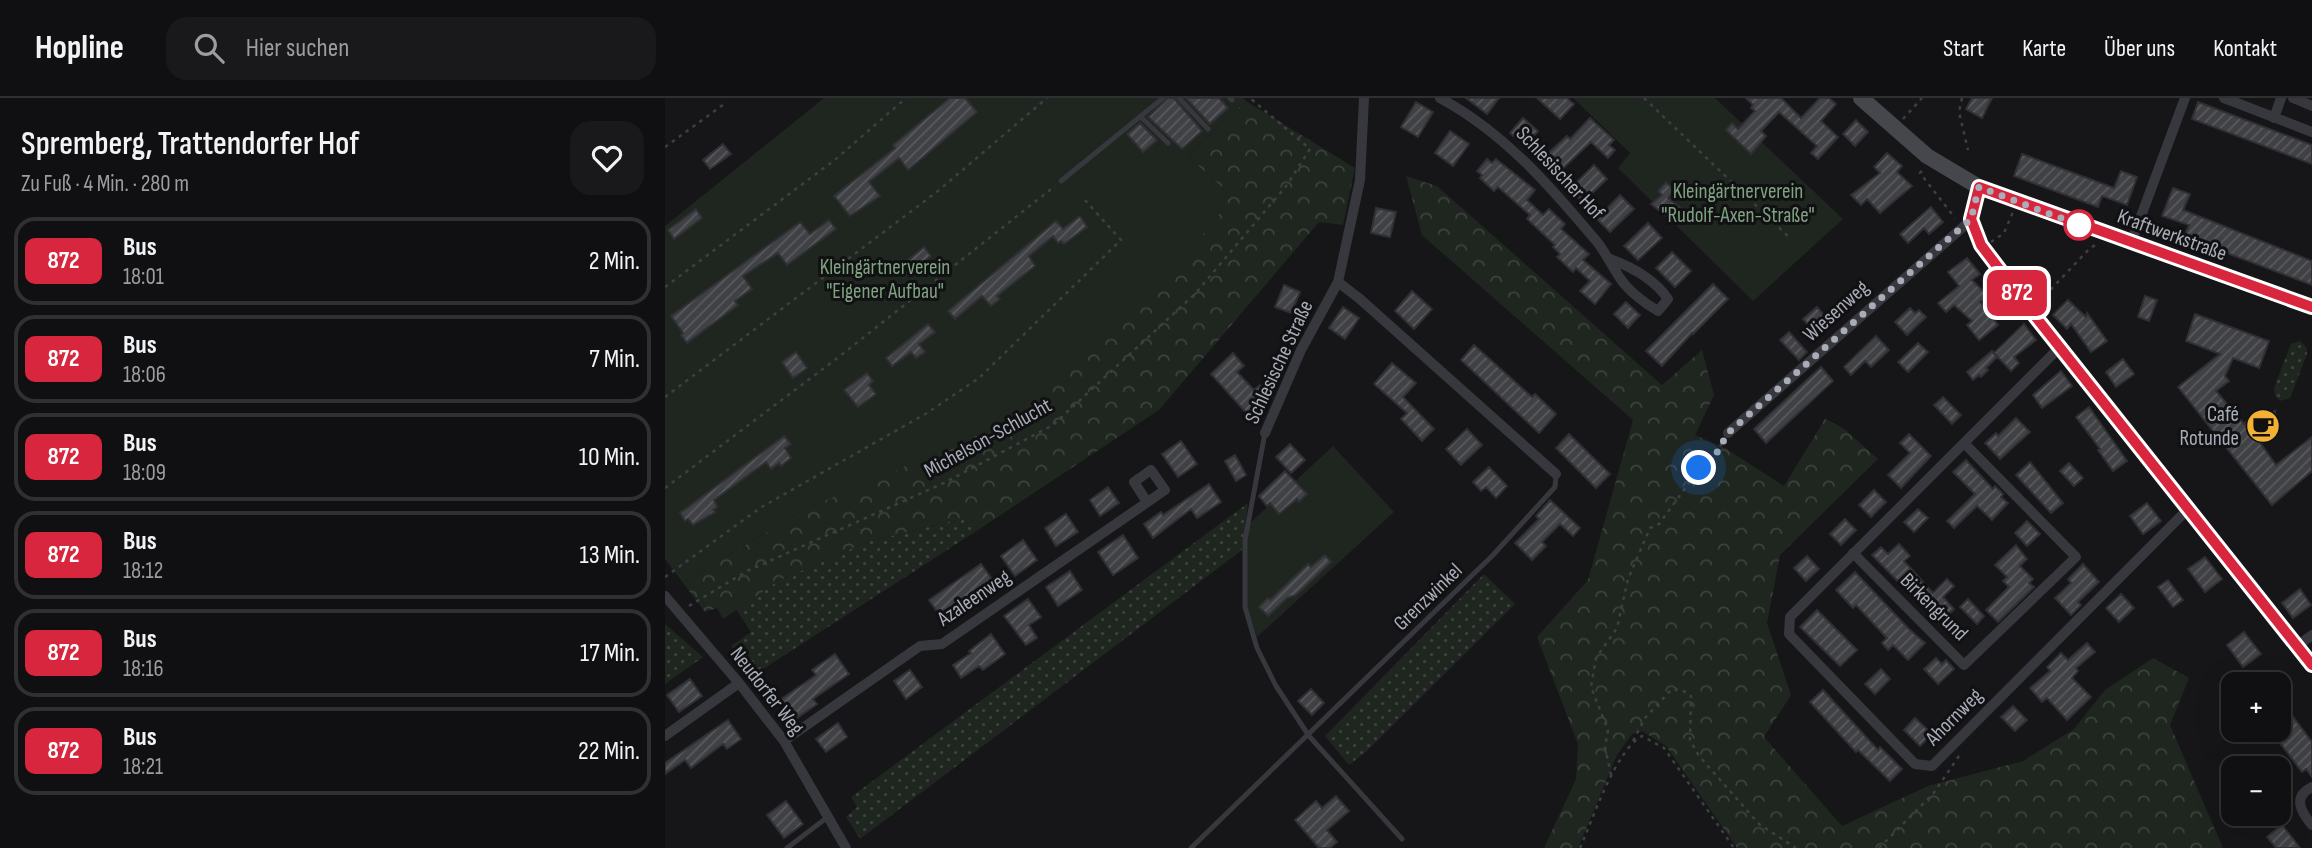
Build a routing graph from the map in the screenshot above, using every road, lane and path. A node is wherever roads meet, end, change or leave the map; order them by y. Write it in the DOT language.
graph roads {
  1 [pos="906,98"];
  2 [pos="1047,98"];
  3 [pos="1163,98"];
  4 [pos="1179,98"];
  5 [pos="1250,98"];
  6 [pos="1364,98"];
  7 [pos="1440,98"];
  8 [pos="1644,98"];
  9 [pos="1861,98"];
  10 [pos="1922,98"];
  11 [pos="1962,98"];
  12 [pos="2185,98"];
  13 [pos="2224,98"];
  14 [pos="2281,98"];
  15 [pos="2293,98"];
  16 [pos="727,102"];
  17 [pos="2312,106"];
  18 [pos="1141,117"];
  19 [pos="1903,118"];
  20 [pos="2274,118"];
  21 [pos="1208,129"];
  22 [pos="2312,132"];
  23 [pos="1168,143"];
  24 [pos="665,147"];
  25 [pos="1969,150"];
  26 [pos="1061,181"];
  27 [pos="1979,187"];
  28 [pos="1084,199"];
  29 [pos="1971,219"];
  30 [pos="2108,234"];
  31 [pos="1790,238"];
  32 [pos="2131,243"];
  33 [pos="1610,259"];
  34 [pos="1338,282"];
  35 [pos="665,287"];
  36 [pos="2312,307"];
  37 [pos="2031,311"];
  38 [pos="2060,347"];
  39 [pos="665,397"];
  40 [pos="1265,433"];
  41 [pos="1728,433"];
  42 [pos="1965,444"];
  43 [pos="1556,474"];
  44 [pos="665,488"];
  45 [pos="1147,502"];
  46 [pos="2189,508"];
  47 [pos="1853,553"];
  48 [pos="665,577"];
  49 [pos="665,596"];
  50 [pos="678,613"];
  51 [pos="2312,635"];
  52 [pos="2297,646"];
  53 [pos="2312,665"];
  54 [pos="739,683"];
  55 [pos="1966,732"];
  56 [pos="665,736"];
  57 [pos="1309,736"];
  58 [pos="784,741"];
  59 [pos="1633,741"];
  60 [pos="1611,775"];
  61 [pos="2312,787"];
  62 [pos="829,816"];
  63 [pos="2312,825"];
  64 [pos="1402,839"];
  65 [pos="787,848"];
  66 [pos="846,848"];
  67 [pos="1191,848"];
  68 [pos="1580,848"];
  69 [pos="1734,848"];
  70 [pos="1796,848"];
  71 [pos="1879,848"];
  1 -- 35 [label="path"];
  2 -- 39 [label="path"];
  3 -- 18 [label="lane"];
  4 -- 21 [label="lane"];
  5 -- 50 [label="path, Michelson-Schlucht"];
  6 -- 34 [label="street, Schlesische Straße"];
  7 -- 33 [label="street, Schlesischer Hof"];
  8 -- 31 [label="path"];
  9 -- 27 [label="main road, Kraftwerkstraße"];
  10 -- 19 [label="path"];
  11 -- 25 [label="path"];
  12 -- 32 [label="street"];
  13 -- 20 [label="street"];
  14 -- 20 [label="street"];
  15 -- 17 [label="street"];
  16 -- 24 [label="path"];
  18 -- 23 [label="lane"];
  18 -- 26 [label="lane"];
  20 -- 22 [label="street"];
  26 -- 44 [label="path"];
  27 -- 29 [label="street"];
  27 -- 30 [label="main road, Kraftwerkstraße"];
  28 -- 48 [label="path"];
  29 -- 37 [label="street"];
  29 -- 41 [label="street, Wiesenweg"];
  30 -- 32 [label="main road, Kraftwerkstraße"];
  30 -- 37 [label="path"];
  32 -- 36 [label="main road, Kraftwerkstraße"];
  33 -- 33 [label="street, Schlesischer Hof"];
  34 -- 40 [label="street, Schlesische Straße"];
  34 -- 43 [label="street, Schlesische Straße"];
  37 -- 38 [label="street"];
  38 -- 42 [label="street"];
  38 -- 46 [label="street"];
  40 -- 57 [label="lane, Schlesische Straße"];
  41 -- 60 [label="path"];
  42 -- 47 [label="street"];
  42 -- 47 [label="street, Birkengrund"];
  43 -- 57 [label="lane, Grenzwinkel"];
  45 -- 58 [label="street, Azaleenweg"];
  46 -- 52 [label="street"];
  46 -- 55 [label="street, Ahornweg"];
  47 -- 55 [label="street, Ahornweg"];
  49 -- 50 [label="street, Neudorfer Weg"];
  50 -- 54 [label="street, Neudorfer Weg"];
  51 -- 52 [label="street"];
  52 -- 53 [label="street"];
  54 -- 56 [label="street"];
  54 -- 58 [label="street, Neudorfer Weg"];
  55 -- 71 [label="path"];
  57 -- 64 [label="lane"];
  57 -- 67 [label="lane, Grenzwinkel"];
  58 -- 62 [label="street, Neudorfer Weg"];
  59 -- 60 [label="path"];
  59 -- 69 [label="path"];
  59 -- 70 [label="path"];
  60 -- 68 [label="path"];
  61 -- 63 [label="street"];
  62 -- 65 [label="lane"];
  62 -- 66 [label="street, Neudorfer Weg"];
}
